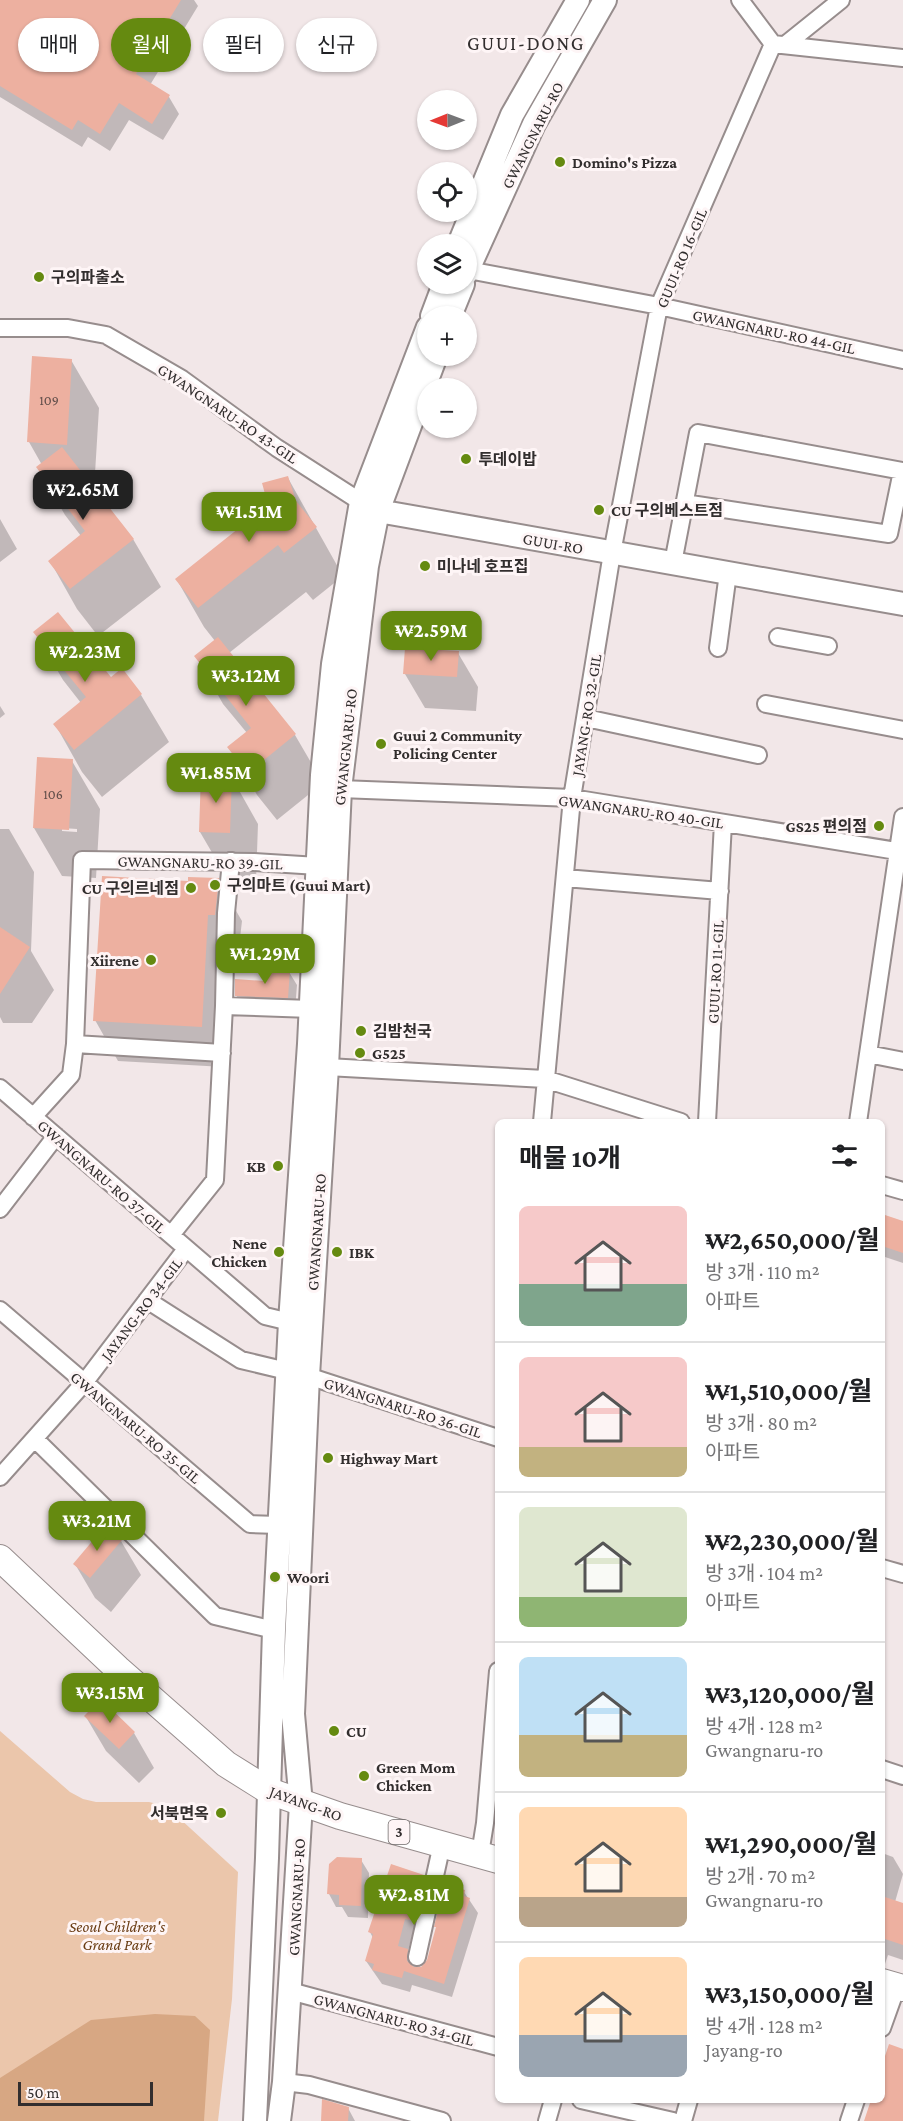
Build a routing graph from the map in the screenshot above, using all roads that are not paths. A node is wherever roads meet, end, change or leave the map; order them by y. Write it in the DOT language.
graph roads {
  1 [pos="578,0"];
  2 [pos="605,0"];
  3 [pos="740,0"];
  4 [pos="841,0"];
  5 [pos="779,44"];
  6 [pos="903,58"];
  7 [pos="463,234"];
  8 [pos="477,251"];
  9 [pos="477,278"];
  10 [pos="659,306"];
  11 [pos="0,328"];
  12 [pos="903,360"];
  13 [pos="417,361"];
  14 [pos="432,366"];
  15 [pos="684,503"];
  16 [pos="370,506"];
  17 [pos="612,553"];
  18 [pos="673,563"];
  19 [pos="729,573"];
  20 [pos="903,604"];
  21 [pos="778,638"];
  22 [pos="828,646"];
  23 [pos="718,648"];
  24 [pos="766,704"];
  25 [pos="586,718"];
  26 [pos="903,730"];
  27 [pos="758,755"];
  28 [pos="340,789"];
  29 [pos="572,798"];
  30 [pos="903,818"];
  31 [pos="723,823"];
  32 [pos="900,851"];
  33 [pos="82,860"];
  34 [pos="231,861"];
  35 [pos="318,866"];
  36 [pos="565,878"];
  37 [pos="720,891"];
  38 [pos="224,1006"];
  39 [pos="311,1009"];
  40 [pos="75,1044"];
  41 [pos="222,1053"];
  42 [pos="868,1054"];
  43 [pos="903,1061"];
  44 [pos="327,1067"];
  45 [pos="545,1079"];
  46 [pos="0,1088"];
  47 [pos="33,1117"];
  48 [pos="542,1119"];
  49 [pos="672,1119"];
  50 [pos="707,1119"];
  51 [pos="858,1119"];
  52 [pos="56,1136"];
  53 [pos="885,1186"];
  54 [pos="903,1191"];
  55 [pos="0,1209"];
  56 [pos="171,1235"];
  57 [pos="186,1249"];
  58 [pos="147,1300"];
  59 [pos="0,1310"];
  60 [pos="290,1322"];
  61 [pos="297,1373"];
  62 [pos="84,1383"];
  63 [pos="495,1437"];
  64 [pos="35,1439"];
  65 [pos="0,1477"];
  66 [pos="279,1525"];
  67 [pos="0,1558"];
  68 [pos="885,1569"];
  69 [pos="903,1574"];
  70 [pos="274,1630"];
  71 [pos="495,1706"];
  72 [pos="885,1770"];
  73 [pos="903,1776"];
  74 [pos="269,1791"];
  75 [pos="301,1804"];
  76 [pos="442,1844"];
  77 [pos="489,1857"];
  78 [pos="417,1957"];
  79 [pos="894,1985"];
  80 [pos="290,1990"];
  81 [pos="885,2017"];
  82 [pos="495,2046"];
  83 [pos="284,2082"];
  84 [pos="553,2103"];
  85 [pos="594,2103"];
  86 [pos="688,2103"];
  87 [pos="855,2103"];
  88 [pos="255,2121"];
  89 [pos="279,2121"];
  90 [pos="442,2121"];
  91 [pos="547,2121"];
  92 [pos="673,2121"];
  93 [pos="683,2121"];
  94 [pos="849,2121"];
  1 -- 7 [label="main road, GWANGNARU-RO"];
  2 -- 8 [label="main road, GWANGNARU-RO"];
  3 -- 5 [label="street"];
  4 -- 5 [label="street, GUUI-RO 16-GIL"];
  5 -- 6 [label="street"];
  5 -- 10 [label="street, GUUI-RO 16-GIL"];
  9 -- 10 [label="street, GWANGNARU-RO 44-GIL"];
  10 -- 12 [label="street, GWANGNARU-RO 44-GIL"];
  10 -- 17 [label="street, GUUI-RO 16-GIL"];
  11 -- 16 [label="street, GWANGNARU-RO 43-GIL"];
  13 -- 16 [label="main road, GWANGNARU-RO"];
  14 -- 16 [label="main road, GWANGNARU-RO"];
  15 -- 15 [label="street"];
  15 -- 18 [label="street"];
  16 -- 17 [label="main road, GUUI-RO"];
  16 -- 28 [label="main road, GWANGNARU-RO"];
  16 -- 35 [label="main road, GWANGNARU-RO"];
  17 -- 18 [label="main road, GUUI-RO"];
  17 -- 25 [label="street, JAYANG-RO 32-GIL"];
  18 -- 19 [label="main road, GUUI-RO"];
  19 -- 20 [label="main road, GUUI-RO"];
  19 -- 23 [label="street"];
  21 -- 22 [label="street"];
  24 -- 26 [label="street"];
  25 -- 27 [label="street"];
  25 -- 29 [label="street, JAYANG-RO 32-GIL"];
  28 -- 29 [label="street, GWANGNARU-RO 40-GIL"];
  28 -- 44 [label="main road, GWANGNARU-RO"];
  29 -- 31 [label="street, GWANGNARU-RO 40-GIL"];
  29 -- 36 [label="street, JAYANG-RO 32-GIL"];
  30 -- 32 [label="street"];
  31 -- 32 [label="street, GWANGNARU-RO 40-GIL"];
  31 -- 37 [label="street, GUUI-RO 11-GIL"];
  32 -- 42 [label="street"];
  33 -- 34 [label="street, GWANGNARU-RO 39-GIL"];
  33 -- 40 [label="street, GWANGNARU-RO 37-GIL"];
  34 -- 35 [label="street, GWANGNARU-RO 39-GIL"];
  34 -- 38 [label="street, GWANGNARU-RO 37-GIL"];
  35 -- 39 [label="main road, GWANGNARU-RO"];
  36 -- 37 [label="street"];
  36 -- 45 [label="street, JAYANG-RO 32-GIL"];
  37 -- 50 [label="street, GUUI-RO 11-GIL"];
  38 -- 39 [label="street"];
  38 -- 41 [label="street, GWANGNARU-RO 37-GIL"];
  39 -- 60 [label="main road, GWANGNARU-RO"];
  40 -- 41 [label="street"];
  40 -- 47 [label="street, GWANGNARU-RO 37-GIL"];
  41 -- 56 [label="street, GWANGNARU-RO 37-GIL"];
  42 -- 43 [label="street"];
  42 -- 51 [label="street"];
  44 -- 45 [label="street"];
  44 -- 61 [label="main road, GWANGNARU-RO"];
  45 -- 48 [label="street, JAYANG-RO 32-GIL"];
  45 -- 49 [label="street"];
  46 -- 47 [label="street, GWANGNARU-RO 37-GIL"];
  47 -- 52 [label="street, GWANGNARU-RO 37-GIL"];
  52 -- 55 [label="street"];
  52 -- 56 [label="street, GWANGNARU-RO 37-GIL"];
  53 -- 54 [label="street"];
  56 -- 57 [label="street, GWANGNARU-RO 37-GIL"];
  57 -- 58 [label="street, JAYANG-RO 34-GIL"];
  57 -- 60 [label="street, GWANGNARU-RO 37-GIL"];
  58 -- 61 [label="street"];
  58 -- 62 [label="street, JAYANG-RO 34-GIL"];
  59 -- 62 [label="street, GWANGNARU-RO 35-GIL"];
  60 -- 61 [label="main road, GWANGNARU-RO"];
  61 -- 63 [label="street, GWANGNARU-RO 36-GIL"];
  61 -- 66 [label="main road, GWANGNARU-RO"];
  61 -- 75 [label="main road, GWANGNARU-RO"];
  62 -- 64 [label="street, JAYANG-RO 34-GIL"];
  62 -- 66 [label="street, GWANGNARU-RO 35-GIL"];
  64 -- 65 [label="street, JAYANG-RO 34-GIL"];
  64 -- 70 [label="street"];
  66 -- 70 [label="main road, GWANGNARU-RO"];
  67 -- 74 [label="main road, JAYANG-RO / 3"];
  68 -- 69 [label="street"];
  70 -- 74 [label="main road, GWANGNARU-RO"];
  71 -- 77 [label="street"];
  72 -- 73 [label="street"];
  74 -- 75 [label="main road, JAYANG-RO / 3"];
  74 -- 88 [label="main road, GWANGNARU-RO"];
  75 -- 76 [label="main road, JAYANG-RO / 3"];
  75 -- 80 [label="main road, GWANGNARU-RO"];
  76 -- 77 [label="main road, JAYANG-RO / 3"];
  76 -- 78 [label="street"];
  79 -- 81 [label="street"];
  80 -- 82 [label="street, GWANGNARU-RO 34-GIL"];
  80 -- 83 [label="main road, GWANGNARU-RO"];
  83 -- 89 [label="main road, GWANGNARU-RO"];
  83 -- 90 [label="street"];
  84 -- 91 [label="street"];
  85 -- 92 [label="street"];
  86 -- 93 [label="street"];
  87 -- 94 [label="street"];
}
